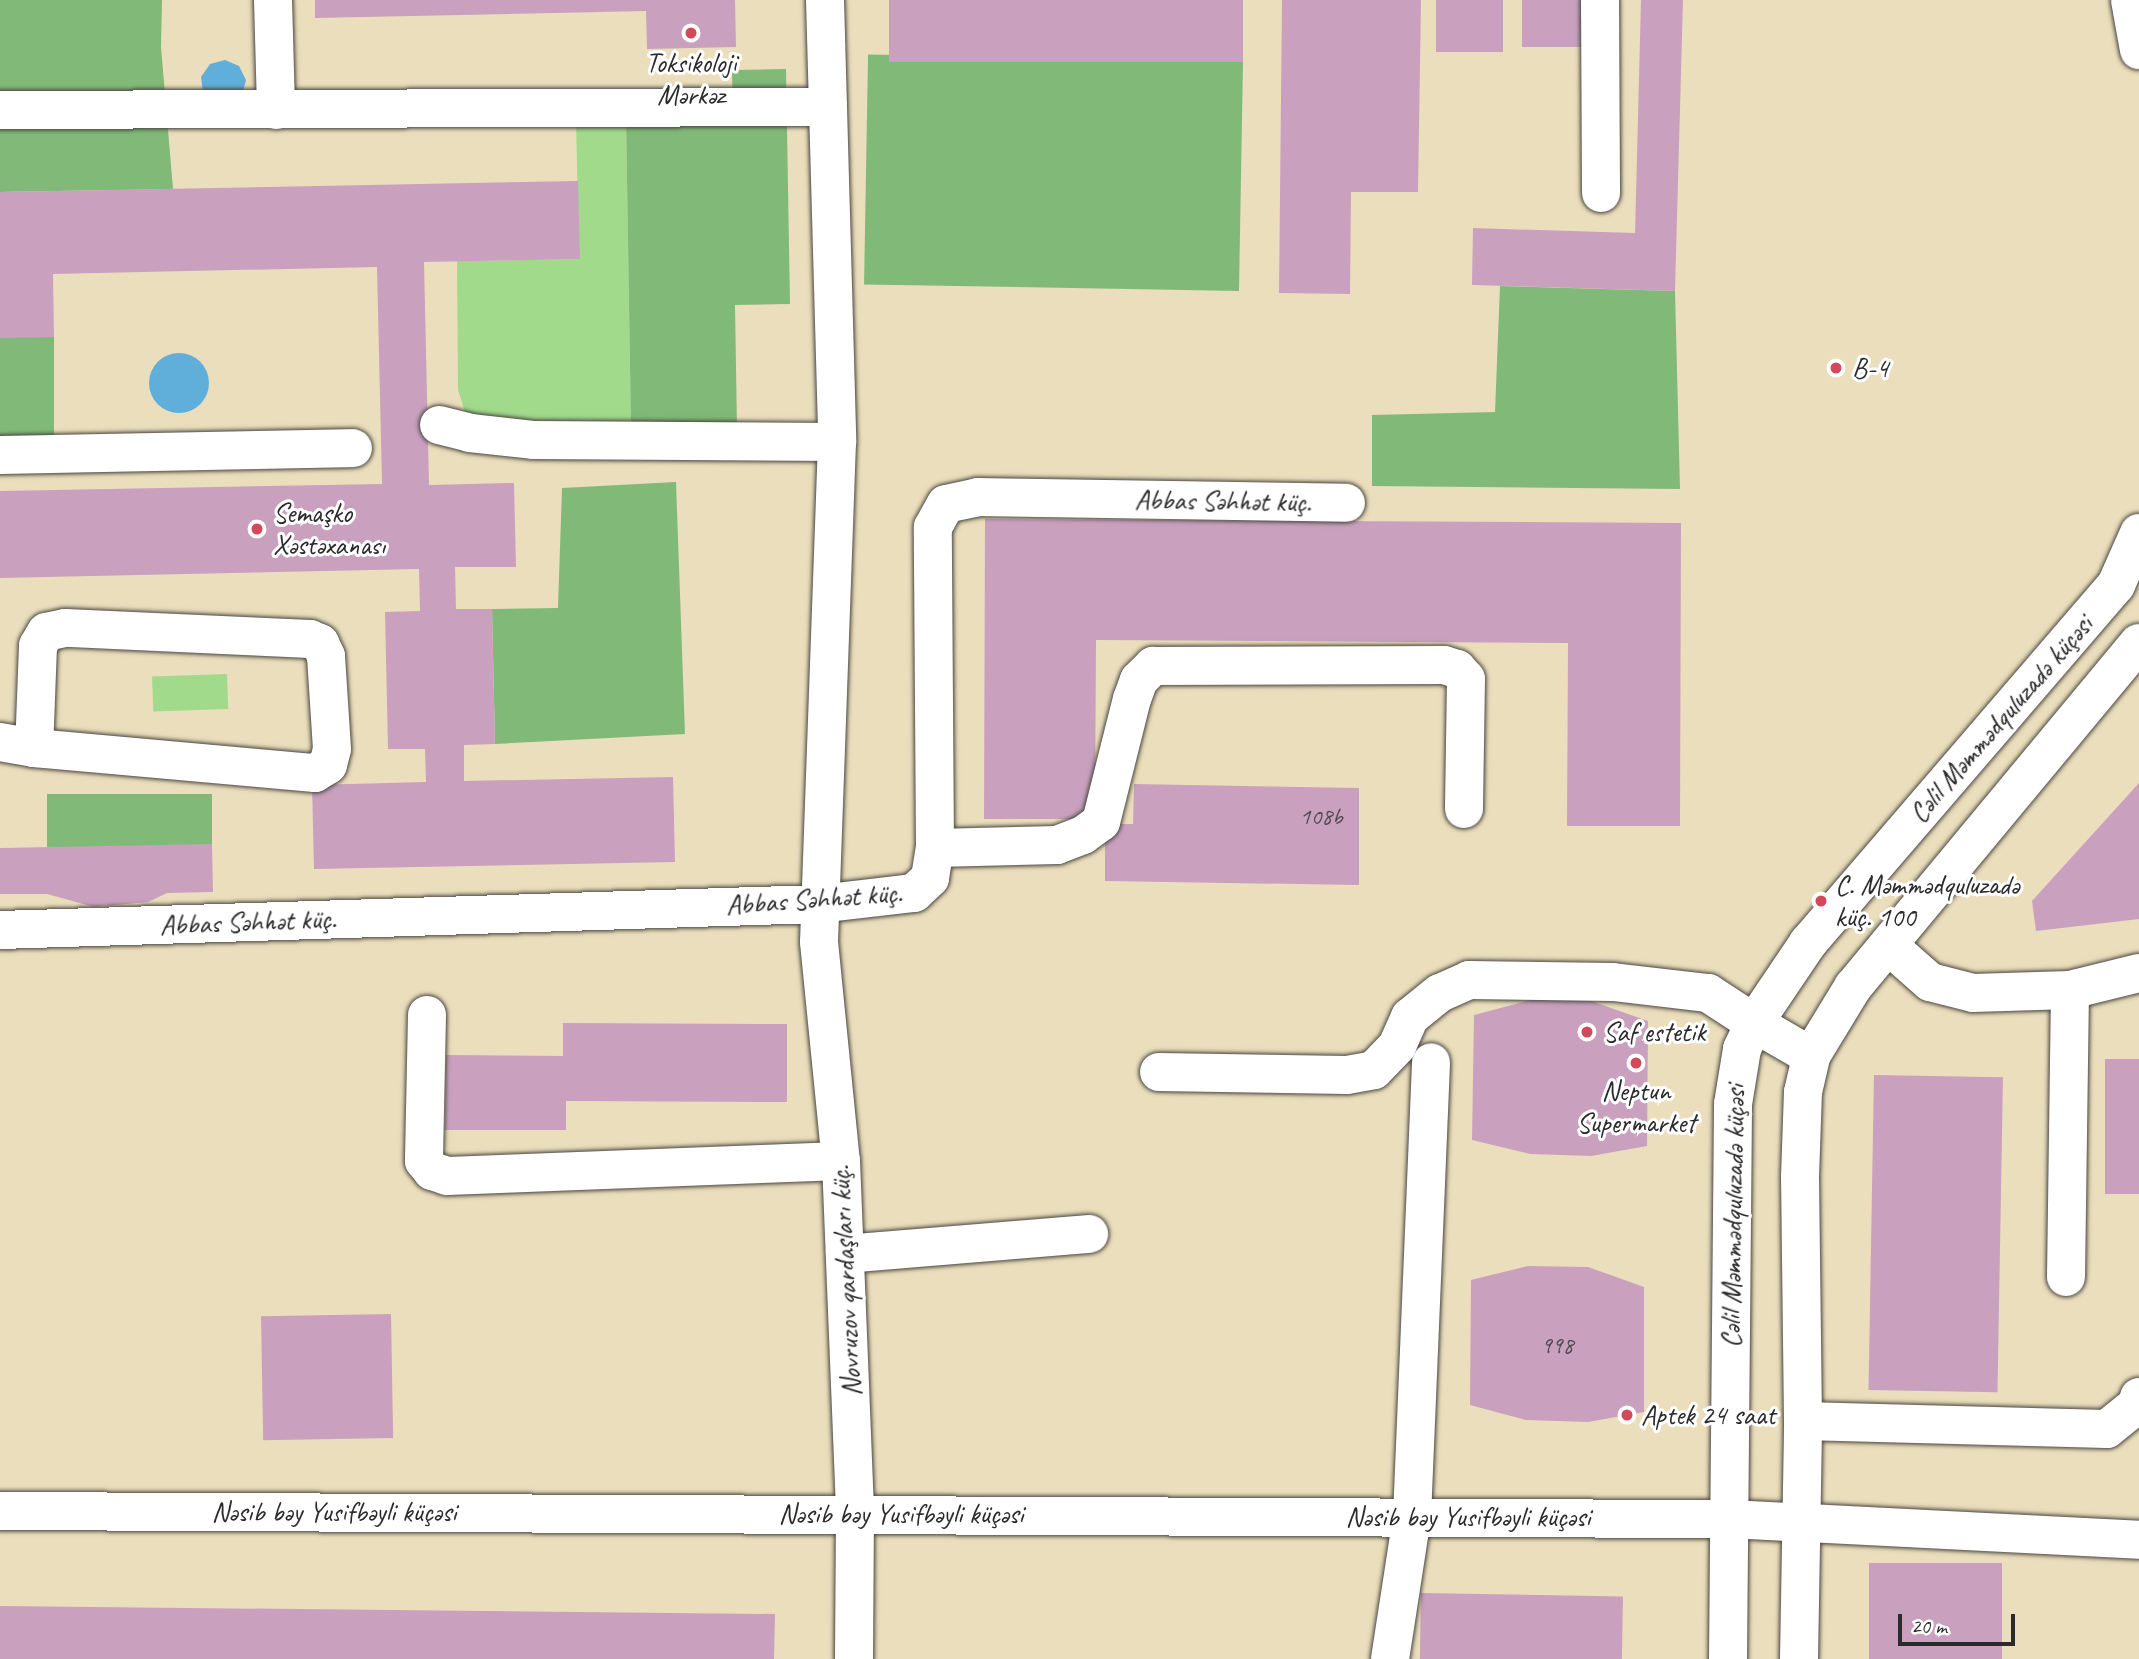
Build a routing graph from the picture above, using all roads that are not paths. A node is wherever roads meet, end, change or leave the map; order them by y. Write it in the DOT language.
graph roads {
  1 [pos="273,0"];
  2 [pos="825,0"];
  3 [pos="1600,0"];
  4 [pos="2130,0"];
  5 [pos="2139,50"];
  6 [pos="828,107"];
  7 [pos="0,110"];
  8 [pos="276,110"];
  9 [pos="1601,193"];
  10 [pos="439,425"];
  11 [pos="837,443"];
  12 [pos="353,448"];
  13 [pos="0,455"];
  14 [pos="1346,503"];
  15 [pos="2139,533"];
  16 [pos="2139,643"];
  17 [pos="17,745"];
  18 [pos="1464,809"];
  19 [pos="934,848"];
  20 [pos="819,904"];
  21 [pos="0,930"];
  22 [pos="1888,945"];
  23 [pos="2139,973"];
  24 [pos="2070,990"];
  25 [pos="426,1015"];
  26 [pos="1754,1023"];
  27 [pos="1811,1056"];
  28 [pos="1431,1062"];
  29 [pos="1159,1072"];
  30 [pos="841,1161"];
  31 [pos="1089,1234"];
  32 [pos="845,1254"];
  33 [pos="2066,1277"];
  34 [pos="2139,1397"];
  35 [pos="1803,1421"];
  36 [pos="0,1511"];
  37 [pos="855,1514"];
  38 [pos="1412,1517"];
  39 [pos="1728,1519"];
  40 [pos="1802,1521"];
  41 [pos="2139,1540"];
  42 [pos="854,1659"];
  43 [pos="1390,1659"];
  44 [pos="1728,1659"];
  45 [pos="1799,1659"];
  1 -- 8 [label="street"];
  2 -- 6 [label="street, Novruzov qardaşları küç."];
  3 -- 9 [label="street"];
  4 -- 5 [label="street"];
  6 -- 8 [label="street"];
  6 -- 11 [label="street, Novruzov qardaşları küç."];
  7 -- 8 [label="street"];
  10 -- 11 [label="street"];
  11 -- 20 [label="street, Novruzov qardaşları küç."];
  12 -- 13 [label="street"];
  14 -- 19 [label="street, Abbas Səhhət küç."];
  15 -- 26 [label="street, Cəlil Məmmədquluzadə küçəsi"];
  16 -- 22 [label="street, Cəlil Məmmədquluzadə küçəsi"];
  17 -- 17 [label="street"];
  18 -- 19 [label="street"];
  19 -- 20 [label="street, Abbas Səhhət küç."];
  20 -- 21 [label="street, Abbas Səhhət küç."];
  20 -- 30 [label="street, Novruzov qardaşları küç."];
  22 -- 24 [label="street"];
  22 -- 27 [label="street, Cəlil Məmmədquluzadə küçəsi"];
  23 -- 24 [label="street"];
  24 -- 33 [label="street"];
  25 -- 30 [label="street"];
  26 -- 27 [label="street"];
  26 -- 29 [label="street"];
  26 -- 39 [label="street, Cəlil Məmmədquluzadə küçəsi"];
  27 -- 35 [label="street, Cəlil Məmmədquluzadə küçəsi"];
  28 -- 38 [label="street"];
  30 -- 32 [label="street, Novruzov qardaşları küç."];
  31 -- 32 [label="street"];
  32 -- 37 [label="street, Novruzov qardaşları küç."];
  34 -- 35 [label="street"];
  35 -- 40 [label="street, Cəlil Məmmədquluzadə küçəsi"];
  36 -- 37 [label="street, Nəsib bəy Yusifbəyli küçəsi"];
  37 -- 38 [label="street, Nəsib bəy Yusifbəyli küçəsi"];
  37 -- 42 [label="street, Novruzov qardaşları küç."];
  38 -- 39 [label="street, Nəsib bəy Yusifbəyli küçəsi"];
  38 -- 43 [label="street"];
  39 -- 40 [label="street, Nəsib bəy Yusifbəyli küçəsi"];
  39 -- 44 [label="street, Cəlil Məmmədquluzadə küçəsi"];
  40 -- 41 [label="street, Nəsib bəy Yusifbəyli küçəsi"];
  40 -- 45 [label="street, Cəlil Məmmədquluzadə küçəsi"];
}
